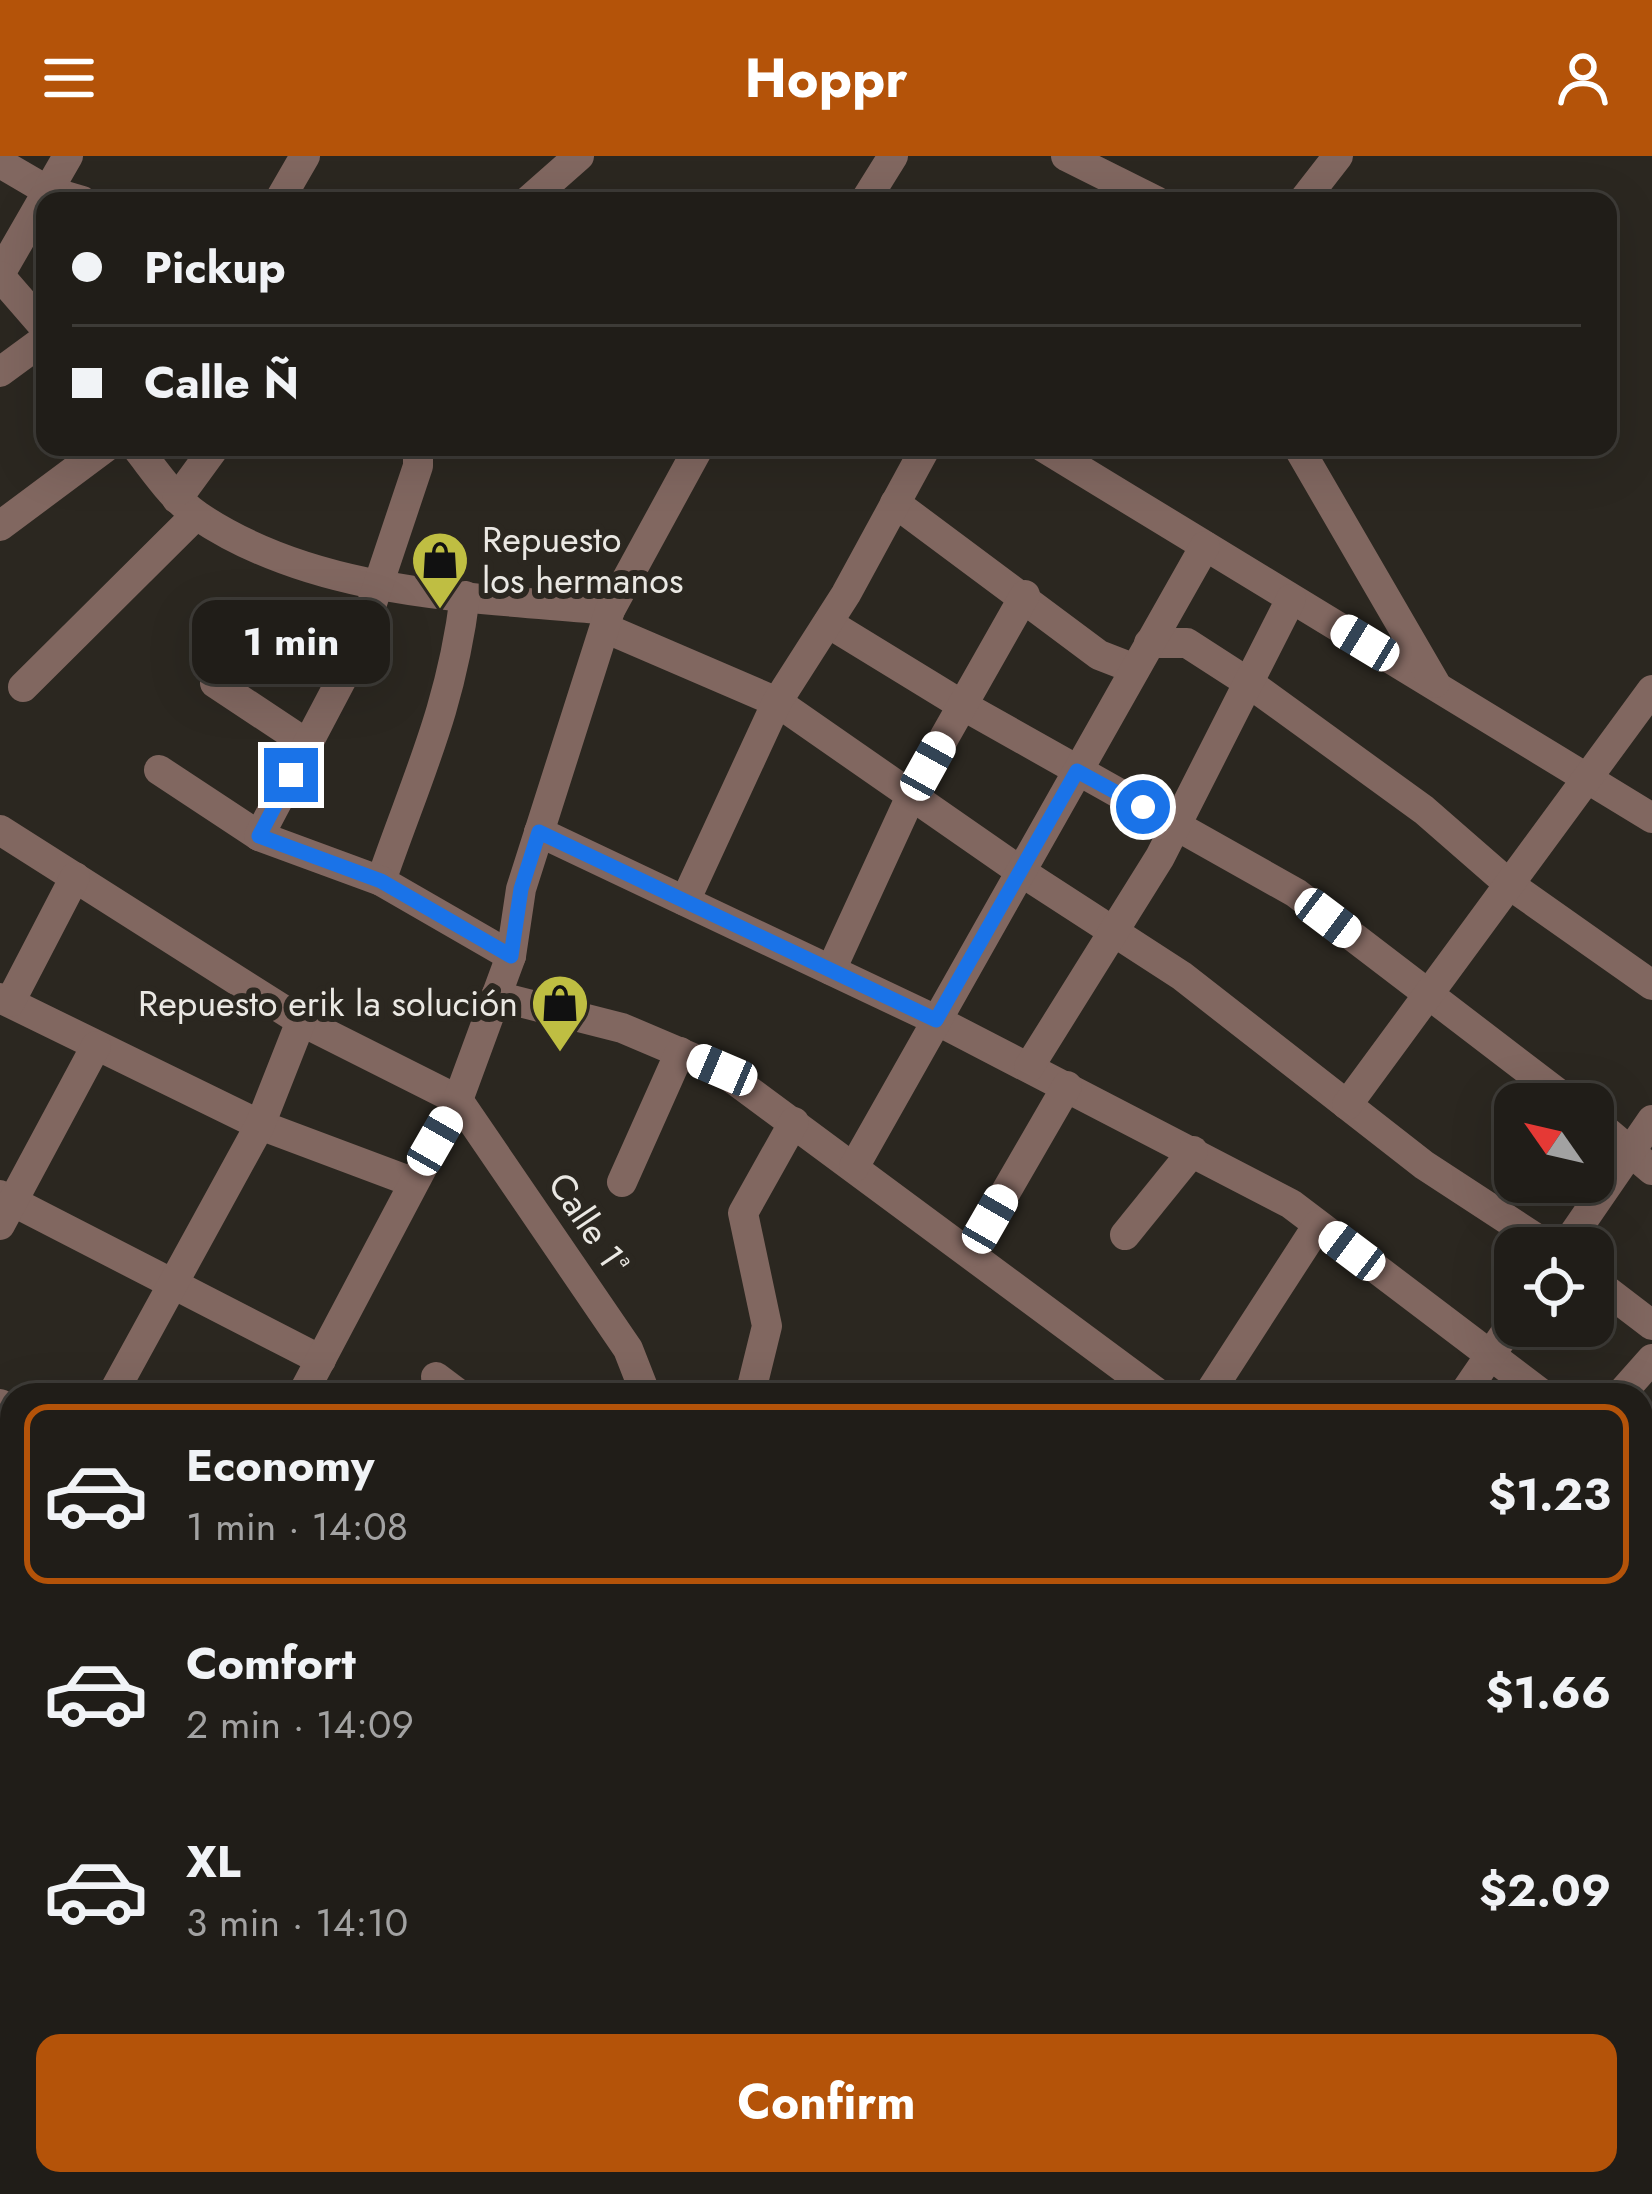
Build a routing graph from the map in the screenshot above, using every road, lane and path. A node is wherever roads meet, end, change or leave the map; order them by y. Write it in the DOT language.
graph roads {
  1 [pos="68,156"];
  2 [pos="305,156"];
  3 [pos="579,156"];
  4 [pos="892,156"];
  5 [pos="1066,156"];
  6 [pos="1338,156"];
  7 [pos="0,163"];
  8 [pos="48,191"];
  9 [pos="51,192"];
  10 [pos="285,192"];
  11 [pos="539,192"];
  12 [pos="870,192"];
  13 [pos="1138,192"];
  14 [pos="1310,192"];
  15 [pos="36,212"];
  16 [pos="0,275"];
  17 [pos="36,317"];
  18 [pos="36,346"];
  19 [pos="0,372"];
  20 [pos="94,456"];
  21 [pos="144,456"];
  22 [pos="211,456"];
  23 [pos="418,456"];
  24 [pos="694,456"];
  25 [pos="921,456"];
  26 [pos="1058,456"];
  27 [pos="1303,456"];
  28 [pos="895,502"];
  29 [pos="187,507"];
  30 [pos="0,526"];
  31 [pos="1205,546"];
  32 [pos="380,584"];
  33 [pos="1025,595"];
  34 [pos="465,596"];
  35 [pos="1291,598"];
  36 [pos="608,619"];
  37 [pos="828,623"];
  38 [pos="1142,656"];
  39 [pos="215,683"];
  40 [pos="1249,683"];
  41 [pos="23,687"];
  42 [pos="1438,688"];
  43 [pos="1652,690"];
  44 [pos="777,702"];
  45 [pos="962,705"];
  46 [pos="308,744"];
  47 [pos="159,770"];
  48 [pos="1077,771"];
  49 [pos="1589,780"];
  50 [pos="911,796"];
  51 [pos="1652,818"];
  52 [pos="1177,824"];
  53 [pos="0,830"];
  54 [pos="539,832"];
  55 [pos="259,836"];
  56 [pos="1020,872"];
  57 [pos="75,877"];
  58 [pos="381,881"];
  59 [pos="1510,885"];
  60 [pos="685,901"];
  61 [pos="1115,928"];
  62 [pos="511,956"];
  63 [pos="832,970"];
  64 [pos="1652,985"];
  65 [pos="1427,994"];
  66 [pos="496,996"];
  67 [pos="5,1000"];
  68 [pos="936,1020"];
  69 [pos="301,1021"];
  70 [pos="96,1046"];
  71 [pos="680,1052"];
  72 [pos="1029,1067"];
  73 [pos="1544,1083"];
  74 [pos="1067,1086"];
  75 [pos="458,1100"];
  76 [pos="1348,1105"];
  77 [pos="1652,1120"];
  78 [pos="794,1122"];
  79 [pos="260,1125"];
  80 [pos="1614,1137"];
  81 [pos="1192,1151"];
  82 [pos="1642,1160"];
  83 [pos="854,1167"];
  84 [pos="412,1182"];
  85 [pos="622,1182"];
  86 [pos="4,1207"];
  87 [pos="1318,1225"];
  88 [pos="1519,1227"];
  89 [pos="1583,1227"];
  90 [pos="1124,1235"];
  91 [pos="970,1252"];
  92 [pos="175,1282"];
  93 [pos="1614,1296"];
  94 [pos="1652,1325"];
  95 [pos="1496,1347"];
  96 [pos="1491,1354"];
  97 [pos="1652,1359"];
  98 [pos="320,1360"];
  99 [pos="119,1383"];
  100 [pos="308,1383"];
  101 [pos="641,1383"];
  102 [pos="754,1383"];
  103 [pos="1144,1383"];
  104 [pos="1216,1383"];
  105 [pos="1471,1383"];
  106 [pos="1528,1383"];
  107 [pos="1631,1383"];
  1 -- 8 [label="street"];
  2 -- 10 [label="street"];
  3 -- 11 [label="street"];
  4 -- 12 [label="street"];
  5 -- 13 [label="street"];
  6 -- 14 [label="street"];
  7 -- 8 [label="street"];
  8 -- 9 [label="street"];
  15 -- 16 [label="street"];
  16 -- 17 [label="street"];
  18 -- 19 [label="street"];
  20 -- 30 [label="street"];
  21 -- 29 [label="street"];
  22 -- 29 [label="street"];
  23 -- 32 [label="street"];
  24 -- 36 [label="street"];
  25 -- 28 [label="street"];
  26 -- 31 [label="street"];
  27 -- 42 [label="street"];
  28 -- 33 [label="street"];
  28 -- 37 [label="street"];
  29 -- 32 [label="street"];
  29 -- 41 [label="street"];
  31 -- 35 [label="street"];
  31 -- 38 [label="street"];
  32 -- 34 [label="street"];
  32 -- 46 [label="street"];
  33 -- 38 [label="street"];
  33 -- 45 [label="street"];
  34 -- 36 [label="street"];
  34 -- 58 [label="street"];
  35 -- 40 [label="street"];
  35 -- 42 [label="street"];
  36 -- 44 [label="street"];
  36 -- 54 [label="street"];
  37 -- 44 [label="street"];
  37 -- 45 [label="street"];
  38 -- 40 [label="street"];
  38 -- 48 [label="street"];
  39 -- 46 [label="street"];
  40 -- 52 [label="street"];
  40 -- 59 [label="street"];
  42 -- 49 [label="street"];
  43 -- 49 [label="street"];
  44 -- 50 [label="street"];
  44 -- 60 [label="street"];
  45 -- 48 [label="street"];
  45 -- 50 [label="street"];
  46 -- 55 [label="street"];
  47 -- 55 [label="street"];
  48 -- 52 [label="street"];
  48 -- 56 [label="street"];
  49 -- 51 [label="street"];
  49 -- 59 [label="street"];
  50 -- 56 [label="street"];
  50 -- 63 [label="street"];
  52 -- 61 [label="street"];
  52 -- 65 [label="street"];
  53 -- 57 [label="street"];
  54 -- 60 [label="street"];
  54 -- 62 [label="street"];
  55 -- 58 [label="street"];
  56 -- 61 [label="street"];
  56 -- 68 [label="street"];
  57 -- 67 [label="street"];
  57 -- 69 [label="street"];
  58 -- 62 [label="street"];
  59 -- 64 [label="street"];
  59 -- 65 [label="street"];
  60 -- 63 [label="street"];
  61 -- 72 [label="street"];
  61 -- 76 [label="street"];
  62 -- 66 [label="street"];
  63 -- 68 [label="street"];
  65 -- 73 [label="street"];
  65 -- 76 [label="street"];
  66 -- 71 [label="street"];
  66 -- 75 [label="street"];
  67 -- 70 [label="street"];
  68 -- 72 [label="street"];
  68 -- 83 [label="street"];
  69 -- 75 [label="street"];
  69 -- 79 [label="street"];
  70 -- 79 [label="street"];
  70 -- 86 [label="street"];
  71 -- 78 [label="street"];
  71 -- 85 [label="street"];
  72 -- 74 [label="street"];
  74 -- 81 [label="street"];
  74 -- 91 [label="street"];
  75 -- 84 [label="street"];
  75 -- 101 [label="street, Calle 1ª"];
  76 -- 88 [label="street"];
  77 -- 82 [label="street"];
  78 -- 83 [label="street"];
  78 -- 102 [label="street"];
  79 -- 84 [label="street"];
  79 -- 92 [label="street"];
  80 -- 82 [label="street"];
  81 -- 87 [label="street"];
  81 -- 90 [label="street"];
  82 -- 89 [label="street"];
  83 -- 91 [label="street"];
  84 -- 98 [label="street"];
  86 -- 92 [label="street"];
  87 -- 96 [label="street"];
  87 -- 104 [label="street"];
  91 -- 103 [label="street"];
  92 -- 98 [label="street"];
  92 -- 99 [label="street"];
  93 -- 94 [label="street"];
  95 -- 96 [label="street"];
  96 -- 105 [label="street"];
  96 -- 106 [label="street"];
  97 -- 107 [label="street"];
  98 -- 100 [label="street"];
}
